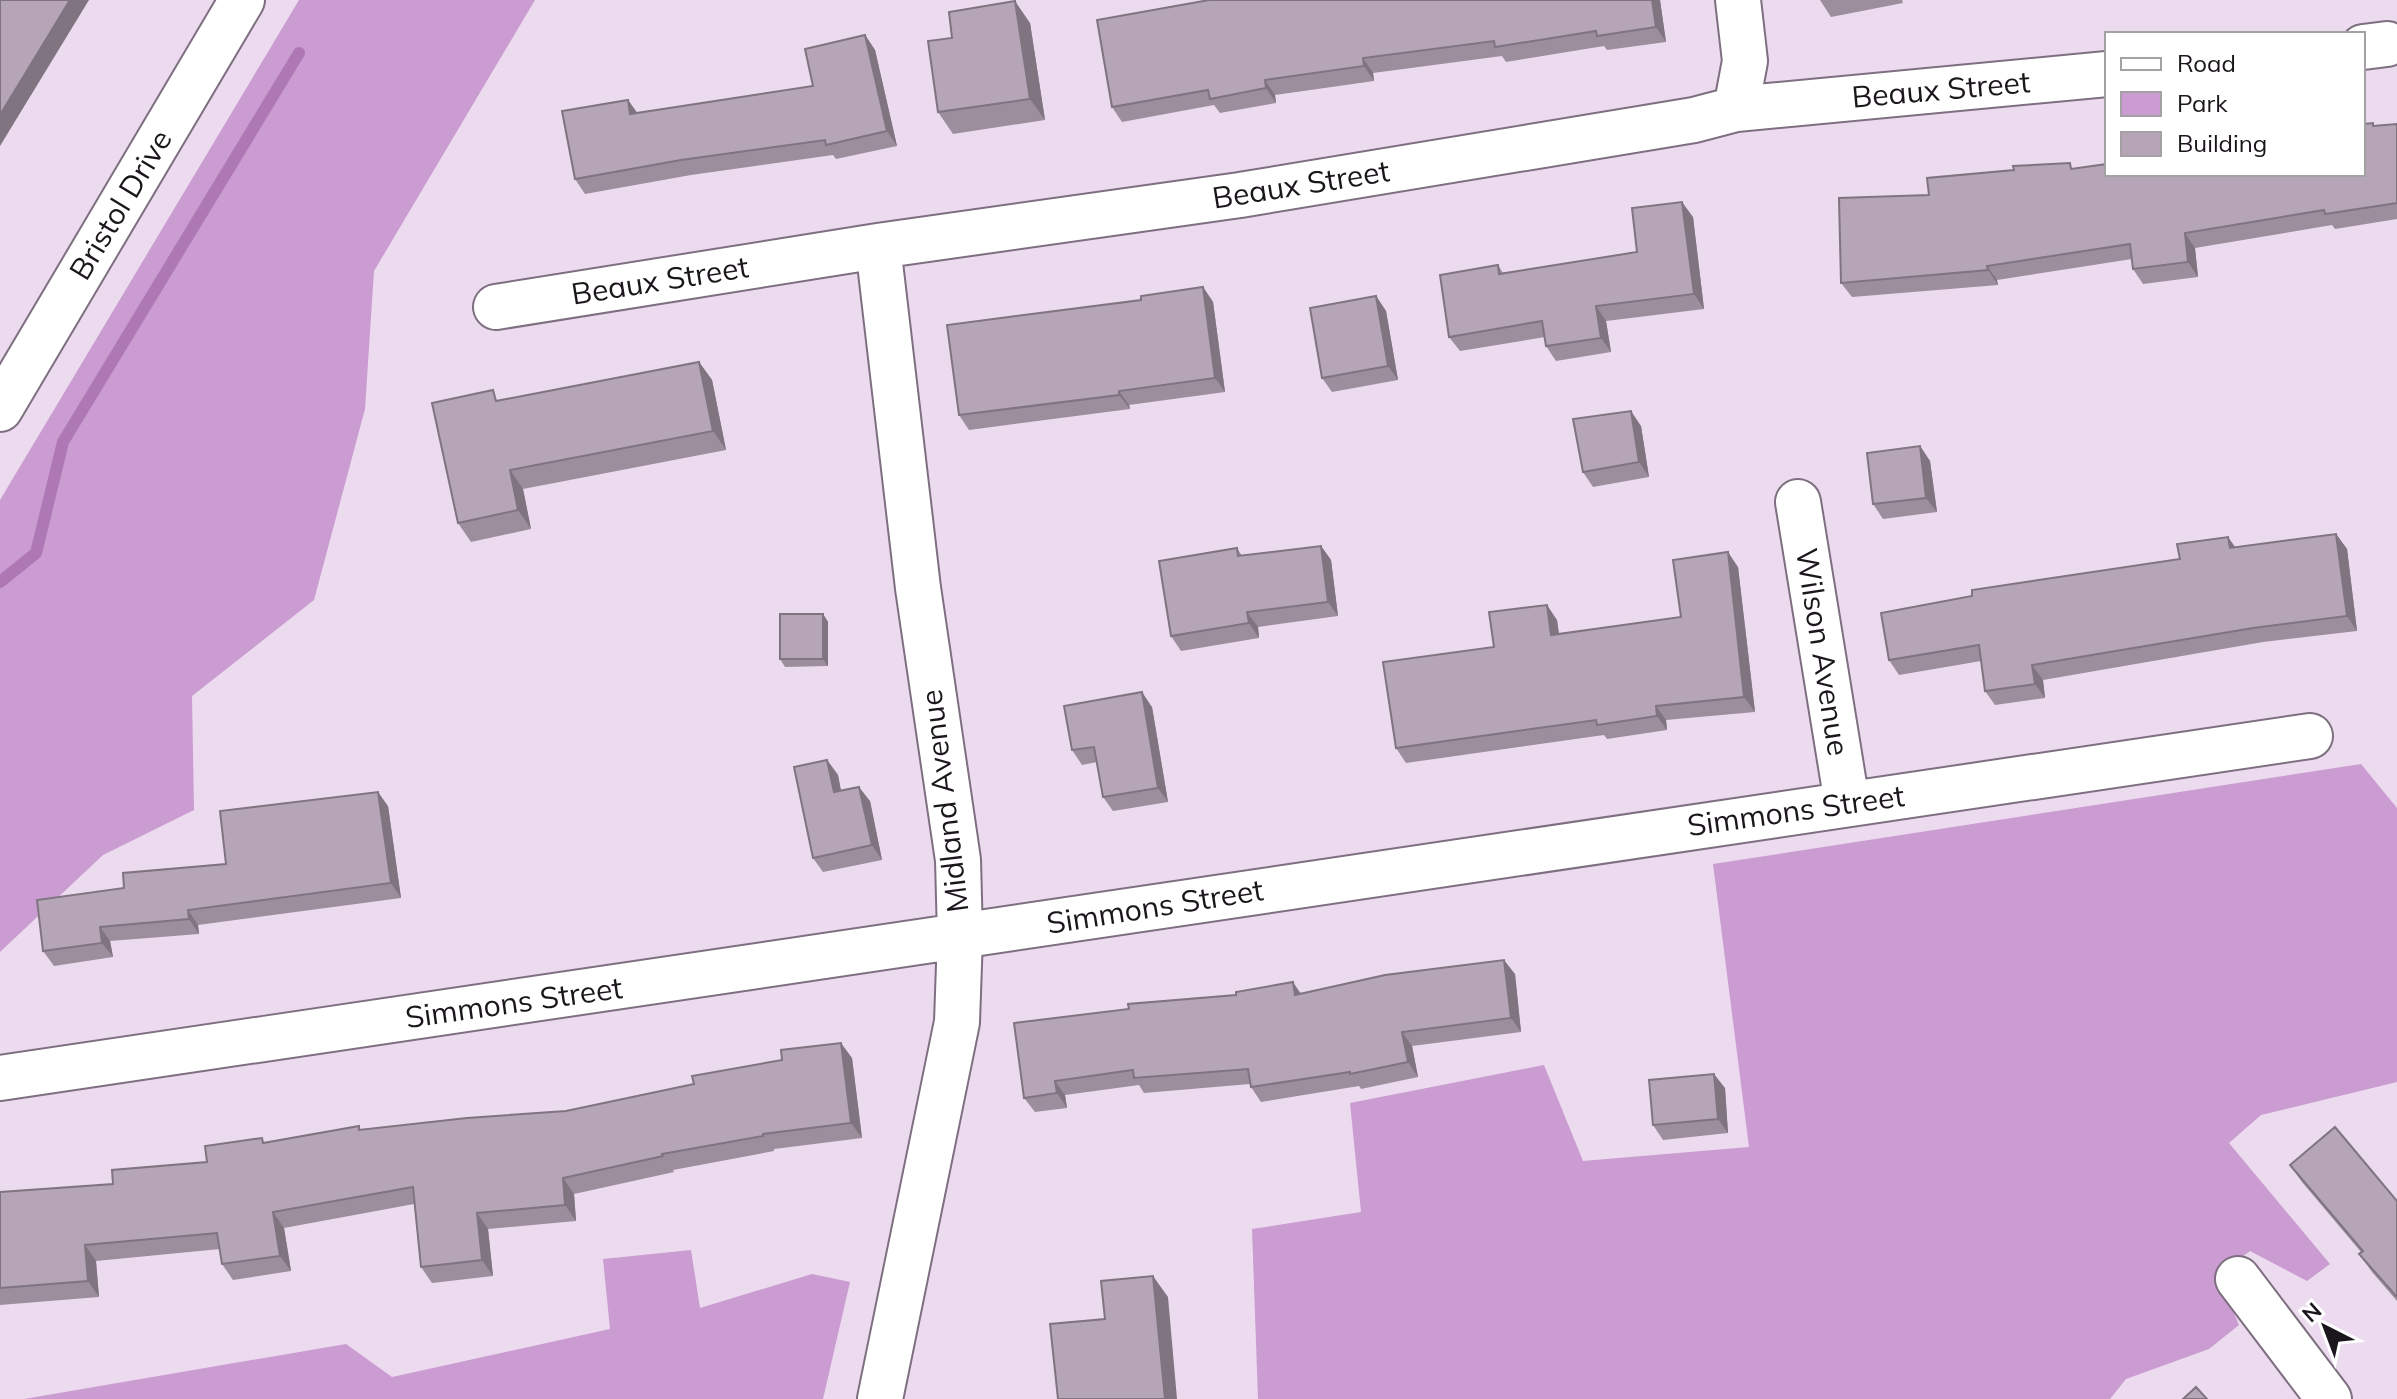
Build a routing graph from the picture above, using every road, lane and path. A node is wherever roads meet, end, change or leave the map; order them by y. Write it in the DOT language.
graph roads {
  1 [pos="242,0"];
  2 [pos="1738,0"];
  3 [pos="2105,74"];
  4 [pos="1736,109"];
  5 [pos="878,246"];
  6 [pos="496,307"];
  7 [pos="0,409"];
  8 [pos="1798,502"];
  9 [pos="2310,736"];
  10 [pos="1847,803"];
  11 [pos="960,936"];
  12 [pos="0,1078"];
  13 [pos="2238,1279"];
  14 [pos="880,1399"];
  15 [pos="2329,1399"];
  1 -- 7 [label="street, Bristol Drive"];
  2 -- 4 [label="street"];
  3 -- 4 [label="street, Beaux Street"];
  4 -- 5 [label="street, Beaux Street"];
  5 -- 6 [label="street, Beaux Street"];
  5 -- 11 [label="street, Midland Avenue"];
  8 -- 10 [label="street, Wilson Avenue"];
  9 -- 10 [label="street, Simmons Street"];
  10 -- 11 [label="street, Simmons Street"];
  11 -- 12 [label="street, Simmons Street"];
  11 -- 14 [label="street, Midland Avenue"];
  13 -- 15 [label="street"];
}
